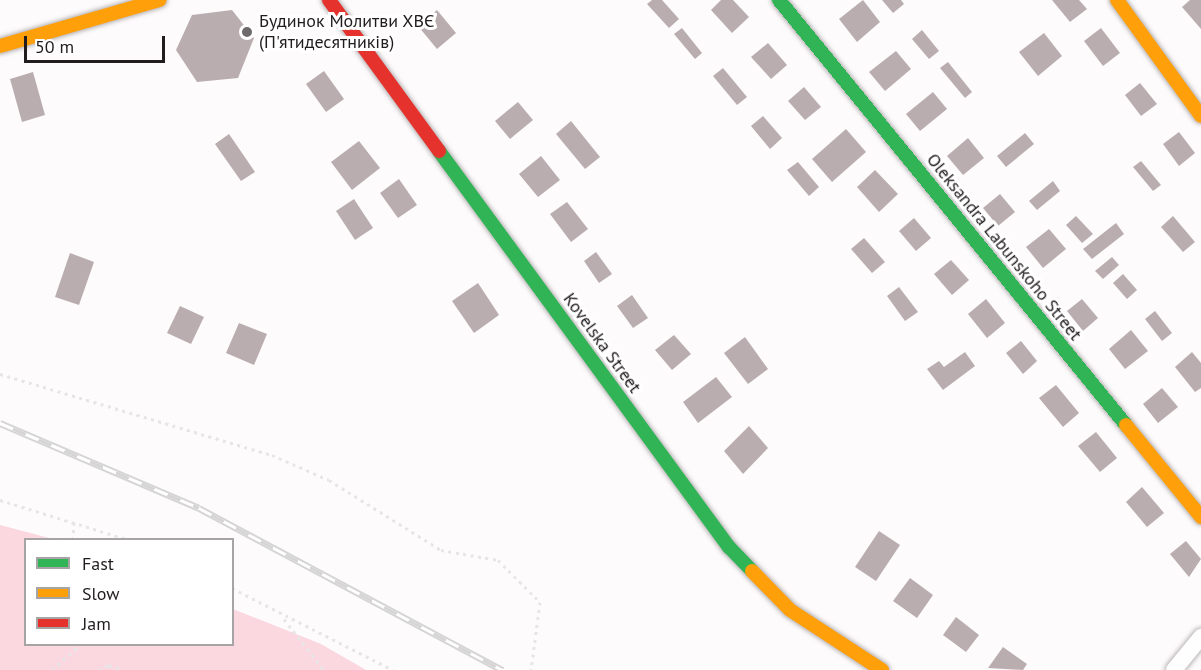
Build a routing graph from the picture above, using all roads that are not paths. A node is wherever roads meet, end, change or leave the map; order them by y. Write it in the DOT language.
graph roads {
  1 [pos="159,0"];
  2 [pos="329,0"];
  3 [pos="779,0"];
  4 [pos="1117,0"];
  5 [pos="0,46"];
  6 [pos="1201,116"];
  7 [pos="1201,517"];
  8 [pos="1201,637"];
  9 [pos="882,670"];
  10 [pos="1174,670"];
  1 -- 5 [label="street"];
  2 -- 9 [label="street, Kovelska Street"];
  3 -- 7 [label="street, Oleksandra Labunskoho Street"];
  4 -- 6 [label="street"];
  8 -- 10 [label="street"];
}
